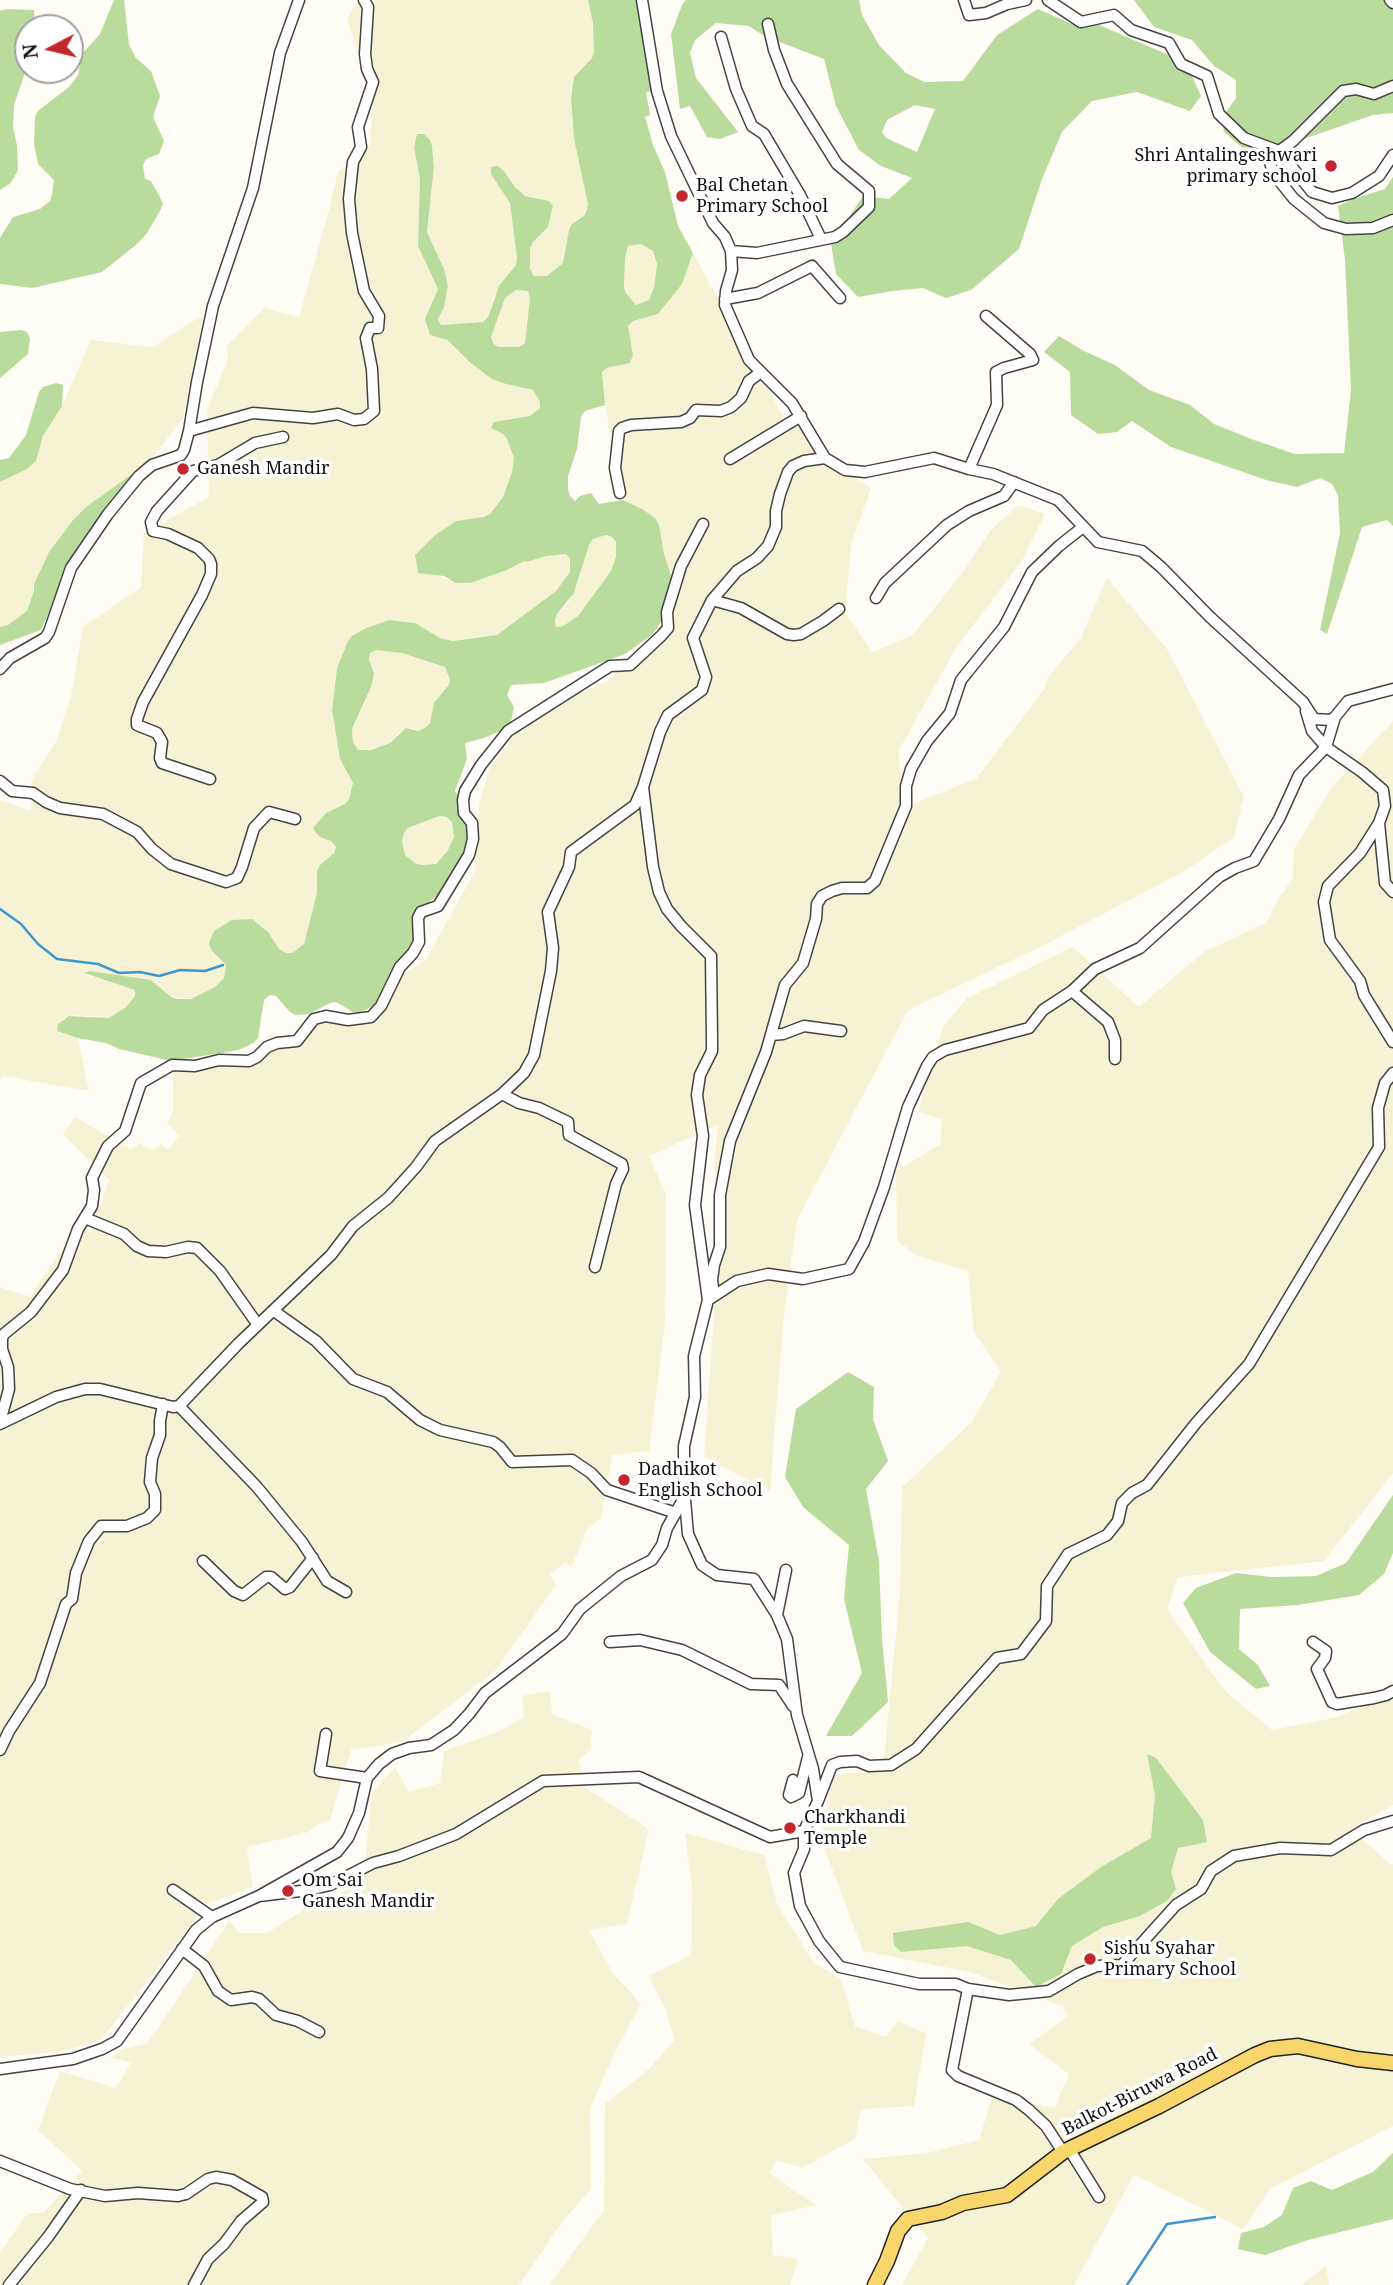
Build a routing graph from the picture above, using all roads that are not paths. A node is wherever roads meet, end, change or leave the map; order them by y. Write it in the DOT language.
graph roads {
  1 [pos="299,0"];
  2 [pos="364,0"];
  3 [pos="642,0"];
  4 [pos="964,0"];
  5 [pos="1026,0"];
  6 [pos="1048,0"];
  7 [pos="768,24"];
  8 [pos="721,37"];
  9 [pos="1393,86"];
  10 [pos="1279,151"];
  11 [pos="1393,155"];
  12 [pos="1393,220"];
  13 [pos="821,239"];
  14 [pos="731,251"];
  15 [pos="839,298"];
  16 [pos="725,299"];
  17 [pos="986,316"];
  18 [pos="761,372"];
  19 [pos="801,416"];
  20 [pos="190,431"];
  21 [pos="283,437"];
  22 [pos="181,455"];
  23 [pos="730,458"];
  24 [pos="825,458"];
  25 [pos="969,469"];
  26 [pos="193,471"];
  27 [pos="1014,482"];
  28 [pos="621,493"];
  29 [pos="703,524"];
  30 [pos="1083,527"];
  31 [pos="876,598"];
  32 [pos="712,600"];
  33 [pos="839,609"];
  34 [pos="0,669"];
  35 [pos="1393,689"];
  36 [pos="1303,702"];
  37 [pos="1335,717"];
  38 [pos="1326,747"];
  39 [pos="210,779"];
  40 [pos="0,781"];
  41 [pos="643,787"];
  42 [pos="295,819"];
  43 [pos="1379,822"];
  44 [pos="1393,892"];
  45 [pos="1072,990"];
  46 [pos="841,1031"];
  47 [pos="771,1035"];
  48 [pos="1393,1042"];
  49 [pos="1115,1059"];
  50 [pos="1393,1073"];
  51 [pos="502,1094"];
  52 [pos="85,1218"];
  53 [pos="595,1267"];
  54 [pos="711,1298"];
  55 [pos="274,1311"];
  56 [pos="258,1325"];
  57 [pos="163,1404"];
  58 [pos="179,1406"];
  59 [pos="0,1423"];
  60 [pos="684,1498"];
  61 [pos="676,1513"];
  62 [pos="313,1558"];
  63 [pos="203,1561"];
  64 [pos="786,1570"];
  65 [pos="346,1592"];
  66 [pos="777,1615"];
  67 [pos="610,1642"];
  68 [pos="1313,1642"];
  69 [pos="1393,1691"];
  70 [pos="797,1715"];
  71 [pos="326,1734"];
  72 [pos="0,1749"];
  73 [pos="808,1755"];
  74 [pos="367,1778"];
  75 [pos="793,1780"];
  76 [pos="818,1801"];
  77 [pos="1393,1821"];
  78 [pos="804,1831"];
  79 [pos="173,1890"];
  80 [pos="259,1896"];
  81 [pos="212,1917"];
  82 [pos="182,1949"];
  83 [pos="968,1989"];
  84 [pos="319,2032"];
  85 [pos="1393,2063"];
  86 [pos="0,2069"];
  87 [pos="1066,2151"];
  88 [pos="0,2161"];
  89 [pos="81,2190"];
  90 [pos="1100,2197"];
  91 [pos="9,2285"];
  92 [pos="194,2285"];
  93 [pos="875,2285"];
  1 -- 20 [label="street"];
  2 -- 20 [label="street"];
  3 -- 14 [label="street"];
  4 -- 5 [label="street"];
  6 -- 10 [label="street"];
  7 -- 13 [label="street"];
  8 -- 13 [label="street"];
  9 -- 10 [label="street"];
  10 -- 11 [label="street"];
  10 -- 12 [label="street"];
  13 -- 14 [label="street"];
  14 -- 16 [label="street"];
  15 -- 16 [label="street"];
  16 -- 18 [label="street"];
  17 -- 25 [label="street"];
  18 -- 19 [label="street"];
  18 -- 28 [label="street"];
  19 -- 23 [label="street"];
  19 -- 24 [label="street"];
  20 -- 22 [label="street"];
  21 -- 26 [label="street"];
  22 -- 26 [label="street"];
  22 -- 34 [label="street"];
  24 -- 25 [label="street"];
  24 -- 32 [label="street"];
  25 -- 27 [label="street"];
  26 -- 39 [label="street"];
  27 -- 30 [label="street"];
  27 -- 31 [label="street"];
  29 -- 52 [label="street"];
  30 -- 36 [label="street"];
  30 -- 47 [label="street"];
  32 -- 33 [label="street"];
  32 -- 41 [label="street"];
  35 -- 37 [label="street"];
  36 -- 37 [label="street"];
  36 -- 38 [label="street"];
  37 -- 38 [label="street"];
  38 -- 43 [label="street"];
  38 -- 45 [label="street"];
  40 -- 42 [label="street"];
  41 -- 51 [label="street"];
  41 -- 54 [label="street"];
  43 -- 44 [label="street"];
  43 -- 48 [label="street"];
  45 -- 49 [label="street"];
  45 -- 54 [label="street"];
  46 -- 47 [label="street"];
  47 -- 54 [label="street"];
  50 -- 76 [label="street"];
  51 -- 53 [label="street"];
  51 -- 55 [label="street"];
  52 -- 56 [label="street"];
  52 -- 59 [label="street"];
  54 -- 60 [label="street"];
  55 -- 56 [label="street"];
  55 -- 61 [label="street"];
  56 -- 58 [label="street"];
  57 -- 58 [label="street"];
  57 -- 59 [label="street"];
  57 -- 72 [label="street"];
  58 -- 62 [label="street"];
  60 -- 61 [label="street"];
  60 -- 66 [label="street"];
  61 -- 74 [label="street"];
  62 -- 63 [label="street"];
  62 -- 65 [label="street"];
  64 -- 66 [label="street"];
  66 -- 70 [label="street"];
  67 -- 70 [label="street"];
  68 -- 69 [label="street"];
  70 -- 73 [label="street"];
  71 -- 74 [label="street"];
  73 -- 75 [label="street"];
  73 -- 76 [label="street"];
  74 -- 80 [label="street"];
  76 -- 78 [label="street"];
  77 -- 83 [label="street"];
  78 -- 80 [label="street"];
  78 -- 83 [label="street"];
  79 -- 81 [label="street"];
  80 -- 81 [label="street"];
  81 -- 82 [label="street"];
  82 -- 84 [label="street"];
  82 -- 86 [label="street"];
  83 -- 87 [label="street"];
  85 -- 87 [label="main road, Balkot-Biruwa Road"];
  87 -- 90 [label="street"];
  87 -- 93 [label="main road, Balkot-Biruwa Road"];
  88 -- 89 [label="street"];
  89 -- 91 [label="street"];
  89 -- 92 [label="street"];
}
